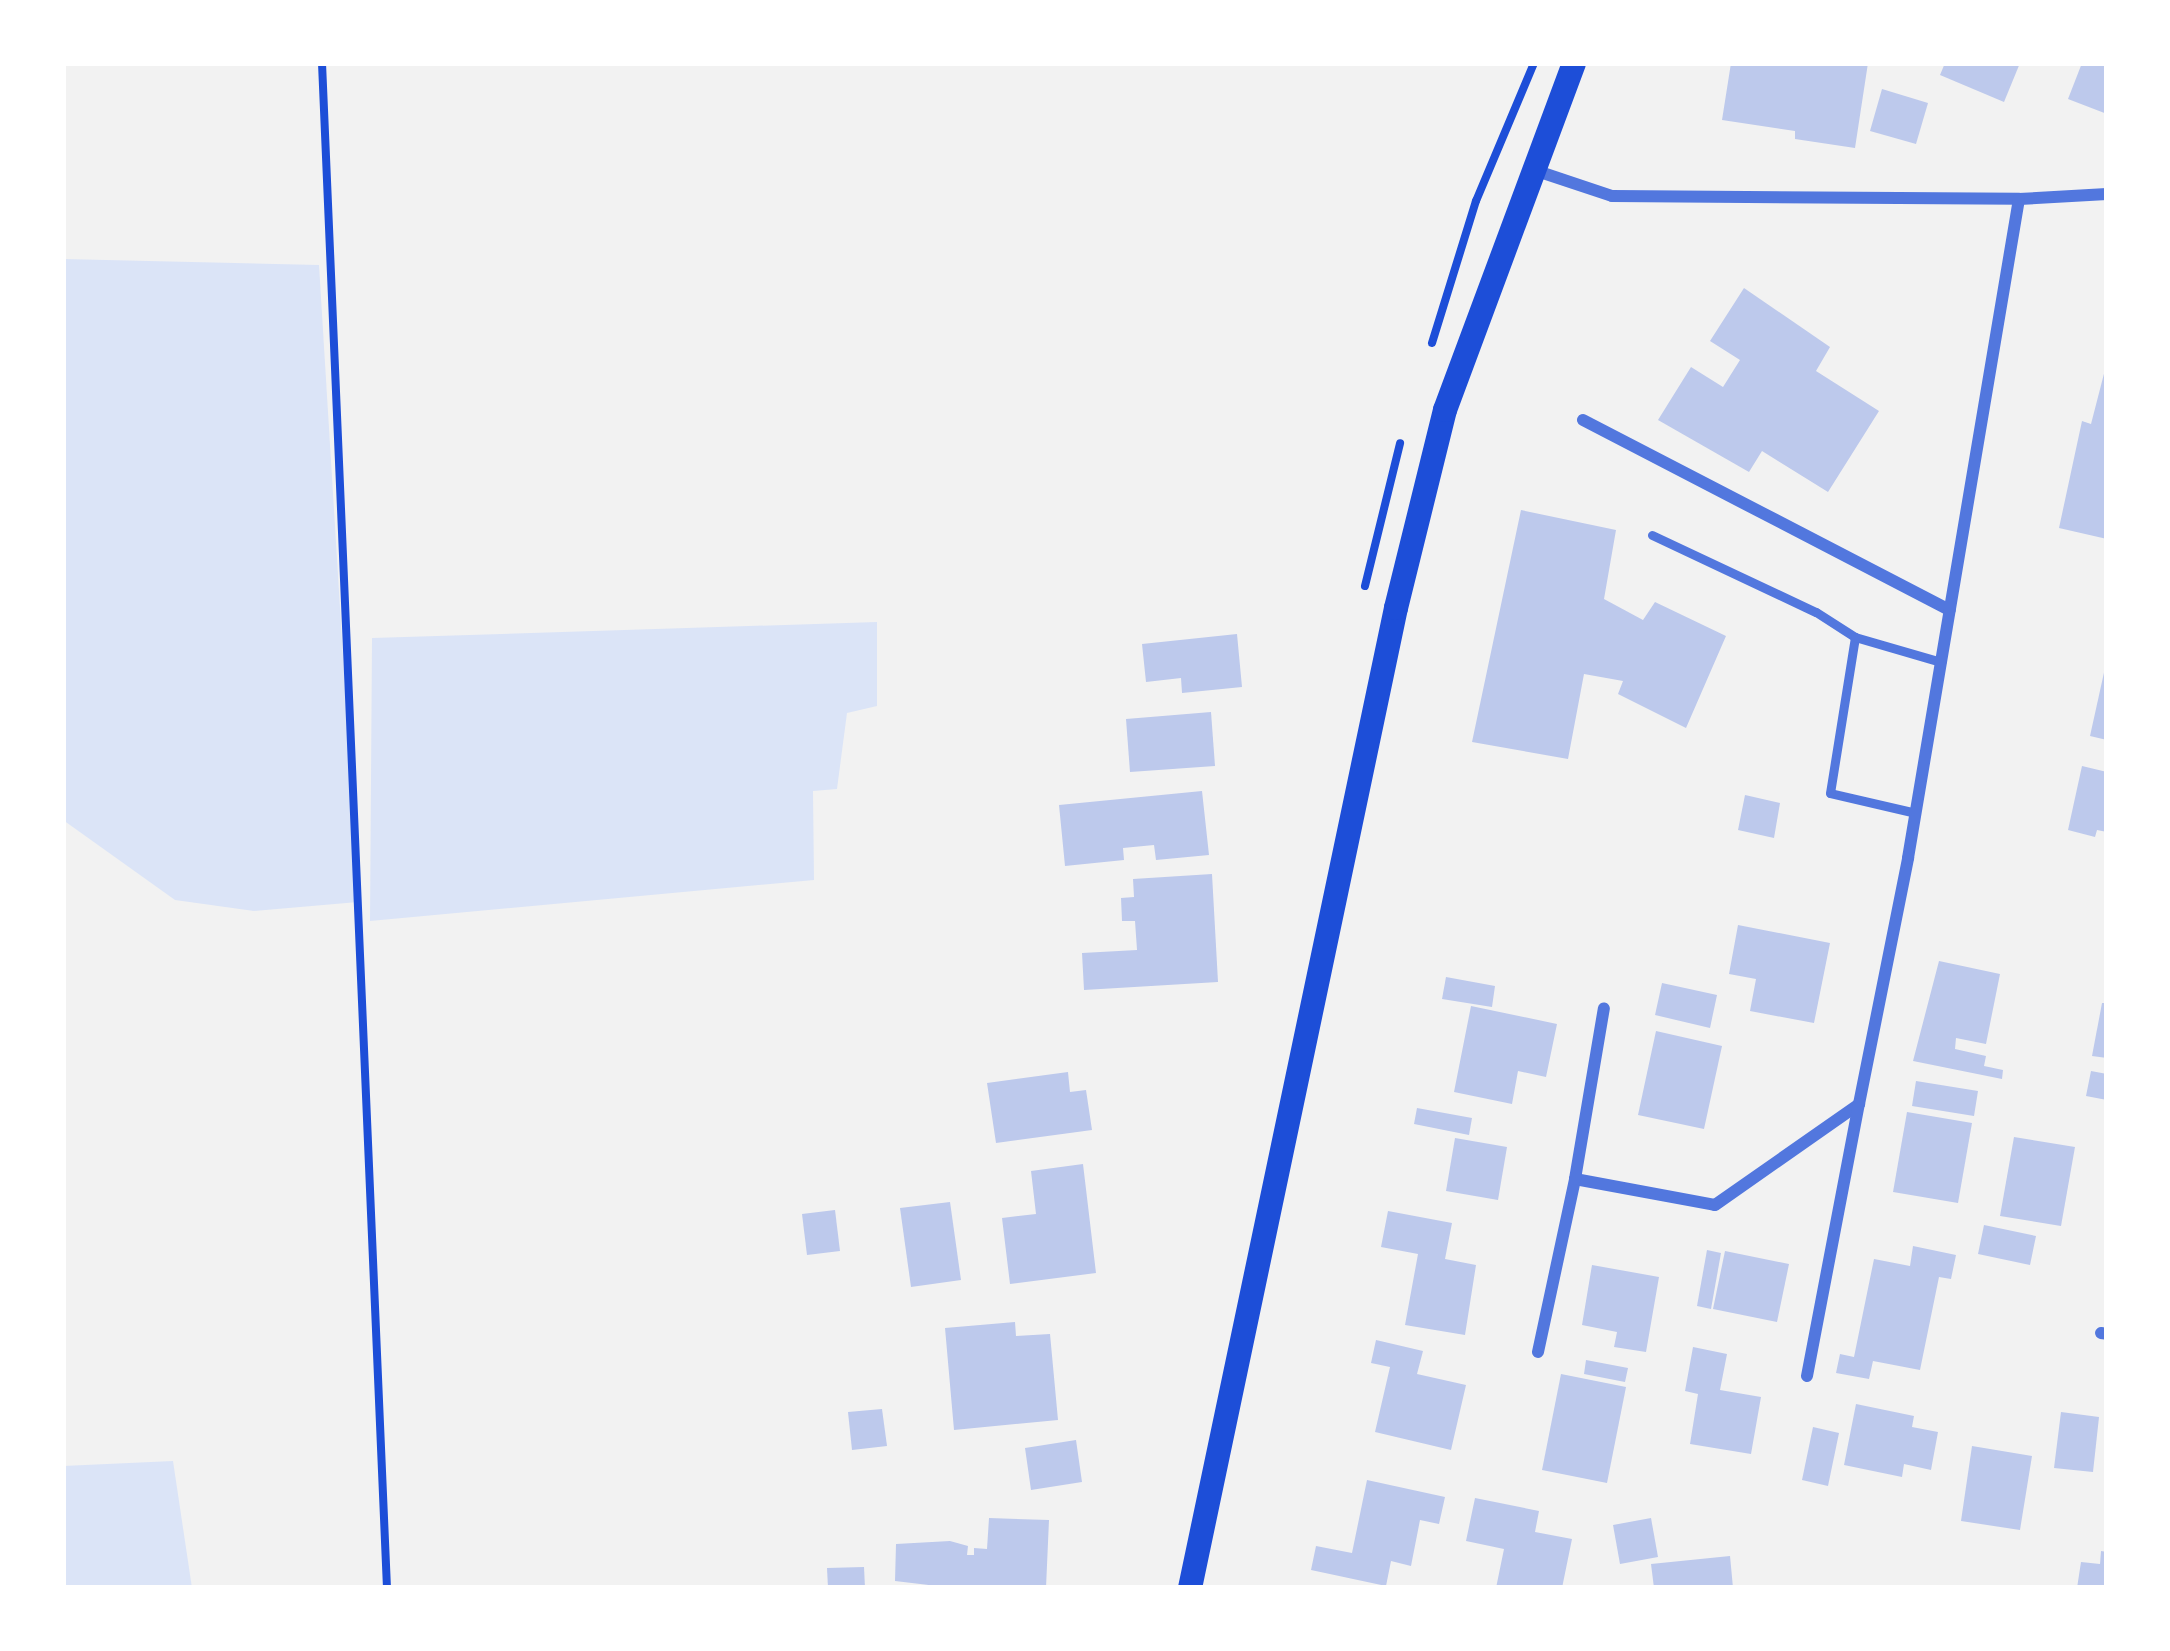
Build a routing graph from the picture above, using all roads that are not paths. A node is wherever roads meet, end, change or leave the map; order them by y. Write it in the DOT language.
graph roads {
  1 [pos="1574,63"];
  2 [pos="1531,170"];
  3 [pos="2107,194"];
  4 [pos="2019,199"];
  5 [pos="1583,420"];
  6 [pos="1652,535"];
  7 [pos="1950,610"];
  8 [pos="1855,638"];
  9 [pos="1942,662"];
  10 [pos="1916,812"];
  11 [pos="1604,1008"];
  12 [pos="1859,1104"];
  13 [pos="1575,1179"];
  14 [pos="1538,1352"];
  15 [pos="1807,1376"];
  16 [pos="1190,1588"];
  1 -- 2 [label="main road"];
  2 -- 4 [label="street"];
  2 -- 16 [label="main road"];
  3 -- 4 [label="street"];
  4 -- 7 [label="street"];
  5 -- 7 [label="street"];
  6 -- 8 [label="lane"];
  7 -- 9 [label="street"];
  8 -- 9 [label="lane"];
  8 -- 10 [label="lane"];
  9 -- 10 [label="street"];
  10 -- 12 [label="street"];
  11 -- 13 [label="street"];
  12 -- 13 [label="street"];
  12 -- 15 [label="street"];
  13 -- 14 [label="street"];
}
